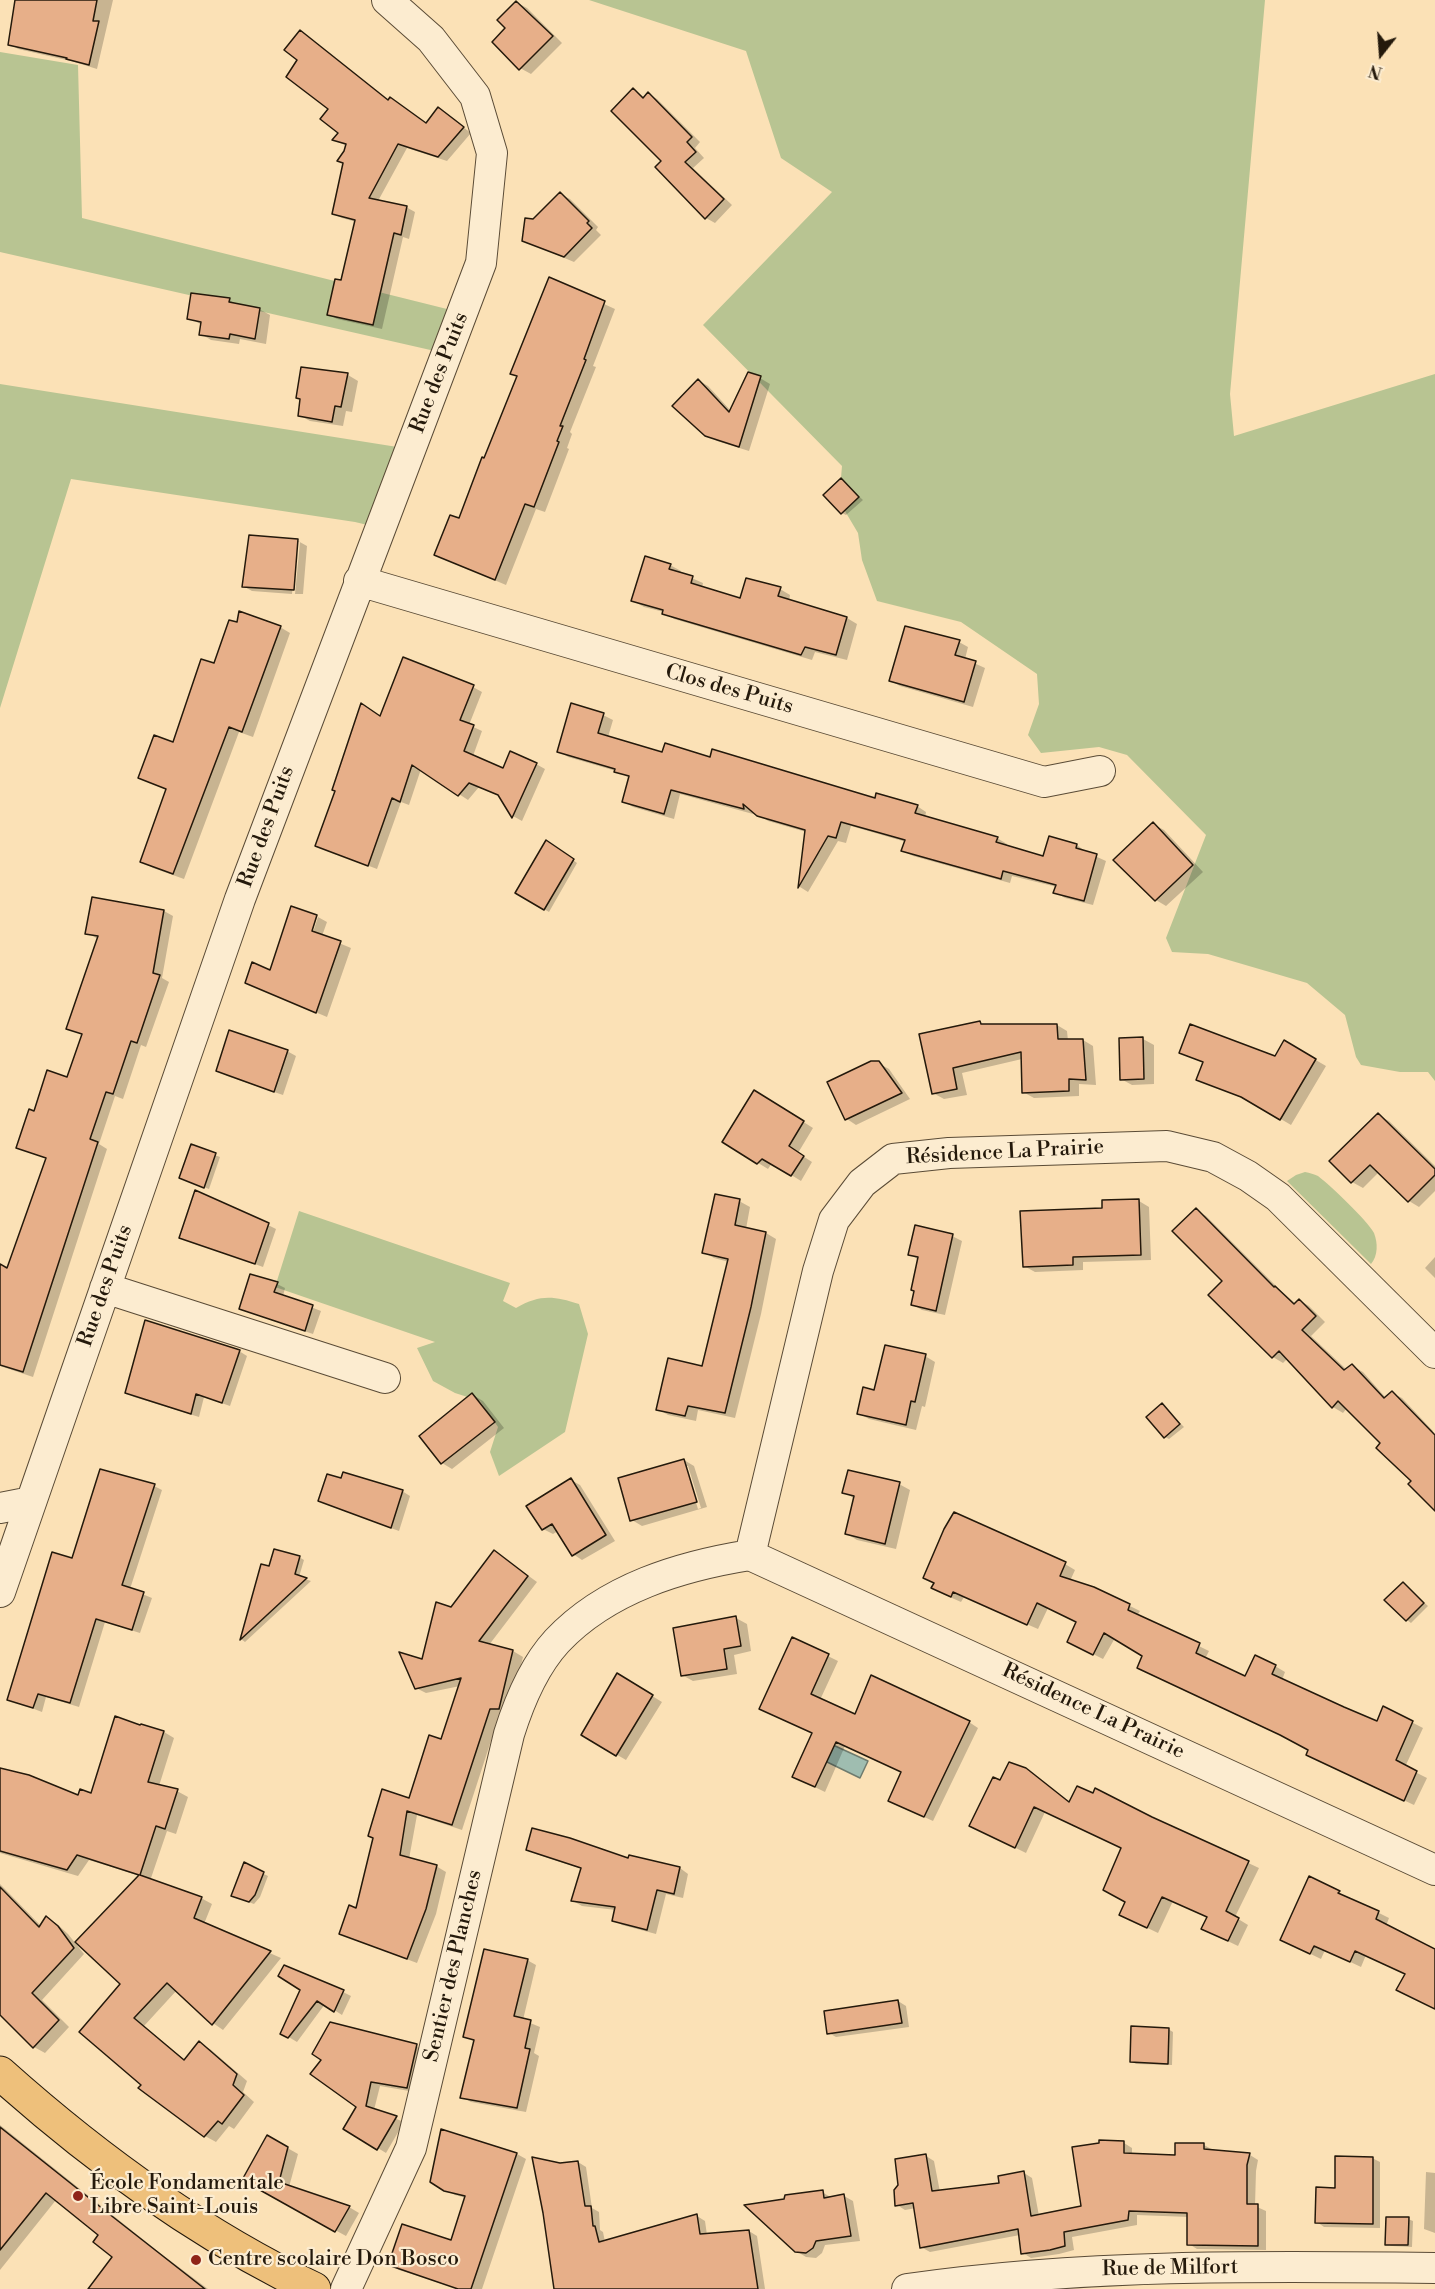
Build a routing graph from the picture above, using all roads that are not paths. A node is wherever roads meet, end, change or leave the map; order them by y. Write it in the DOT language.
graph roads {
  1 [pos="387,0"];
  2 [pos="359,581"];
  3 [pos="1100,771"];
  4 [pos="105,1288"];
  5 [pos="1435,1353"];
  6 [pos="386,1378"];
  7 [pos="31,1502"];
  8 [pos="0,1508"];
  9 [pos="750,1555"];
  10 [pos="0,1592"];
  11 [pos="1435,1870"];
  12 [pos="0,2073"];
  13 [pos="1435,2268"];
  14 [pos="314,2289"];
  15 [pos="346,2289"];
  16 [pos="906,2289"];
  1 -- 2 [label="street, Rue des Puits"];
  2 -- 3 [label="street, Clos des Puits"];
  2 -- 4 [label="street, Rue des Puits"];
  4 -- 6 [label="street"];
  4 -- 7 [label="street, Rue des Puits"];
  5 -- 9 [label="street, Résidence La Prairie"];
  7 -- 8 [label="street"];
  7 -- 10 [label="street, Rue des Puits"];
  9 -- 11 [label="street, Résidence La Prairie"];
  9 -- 15 [label="street, Sentier des Planches"];
  12 -- 14 [label="main road"];
  13 -- 16 [label="street, Rue de Milfort"];
}
